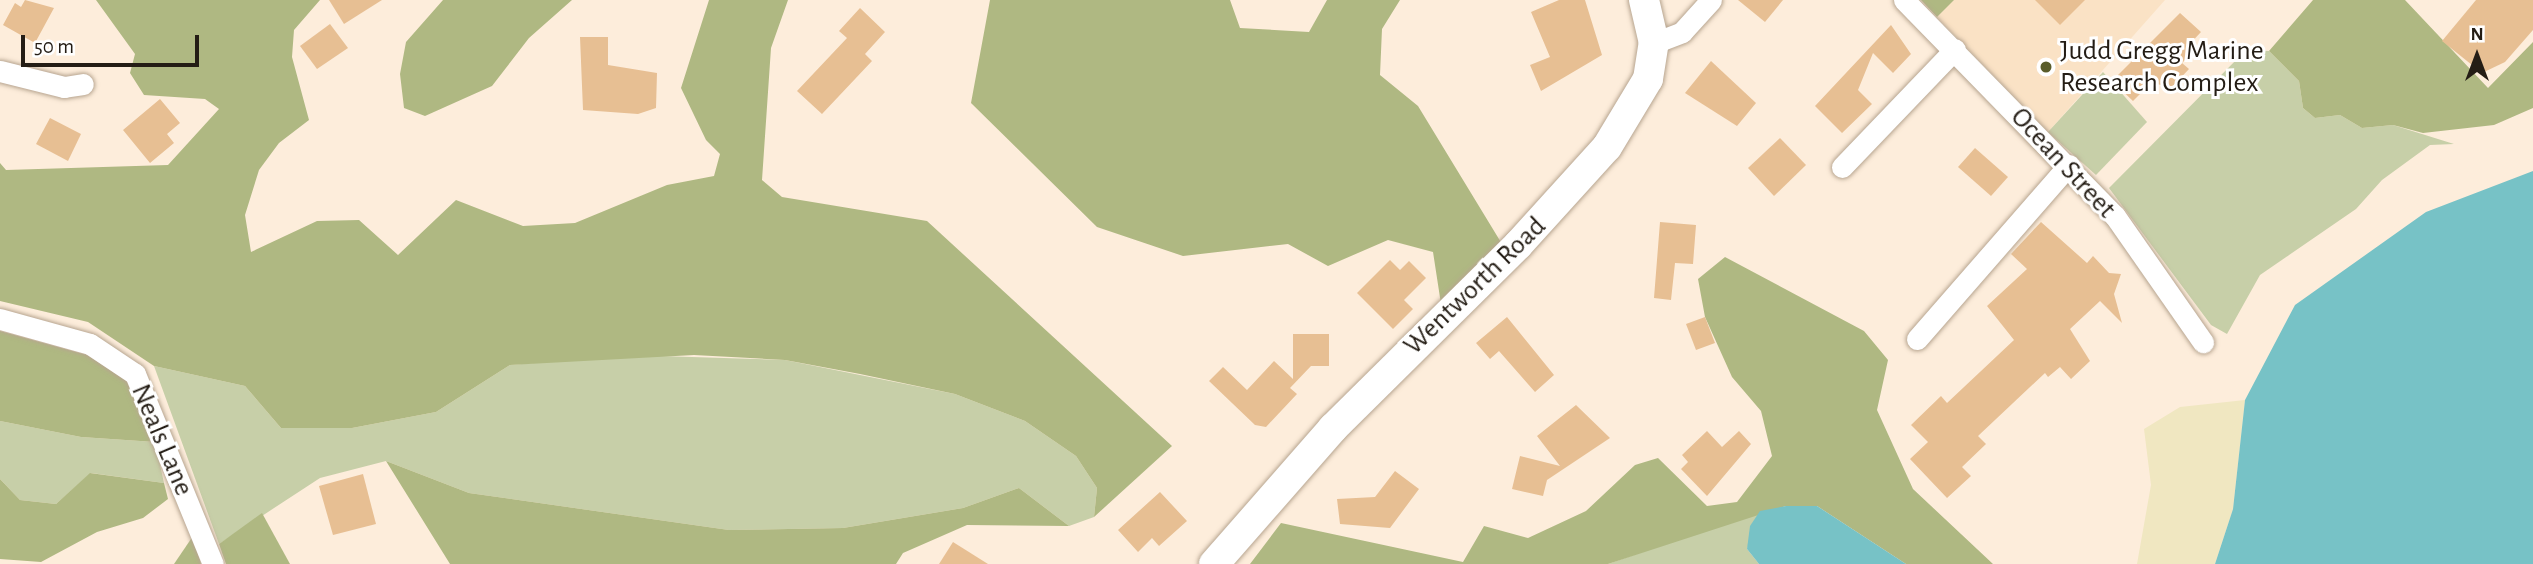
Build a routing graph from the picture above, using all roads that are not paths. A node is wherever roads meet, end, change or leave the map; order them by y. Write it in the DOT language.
graph roads {
  1 [pos="1644,0"];
  2 [pos="1711,0"];
  3 [pos="1905,0"];
  4 [pos="1654,43"];
  5 [pos="1955,49"];
  6 [pos="0,71"];
  7 [pos="83,84"];
  8 [pos="2070,164"];
  9 [pos="1842,167"];
  10 [pos="0,319"];
  11 [pos="1917,339"];
  12 [pos="2203,342"];
  13 [pos="213,564"];
  14 [pos="1214,564"];
  1 -- 4 [label="main road"];
  2 -- 4 [label="street"];
  3 -- 5 [label="street, Ocean Street"];
  4 -- 14 [label="main road, Wentworth Road"];
  5 -- 8 [label="street, Ocean Street"];
  5 -- 9 [label="street"];
  6 -- 7 [label="street"];
  8 -- 11 [label="street"];
  8 -- 12 [label="street, Ocean Street"];
  10 -- 13 [label="street, Neals Lane"];
}
